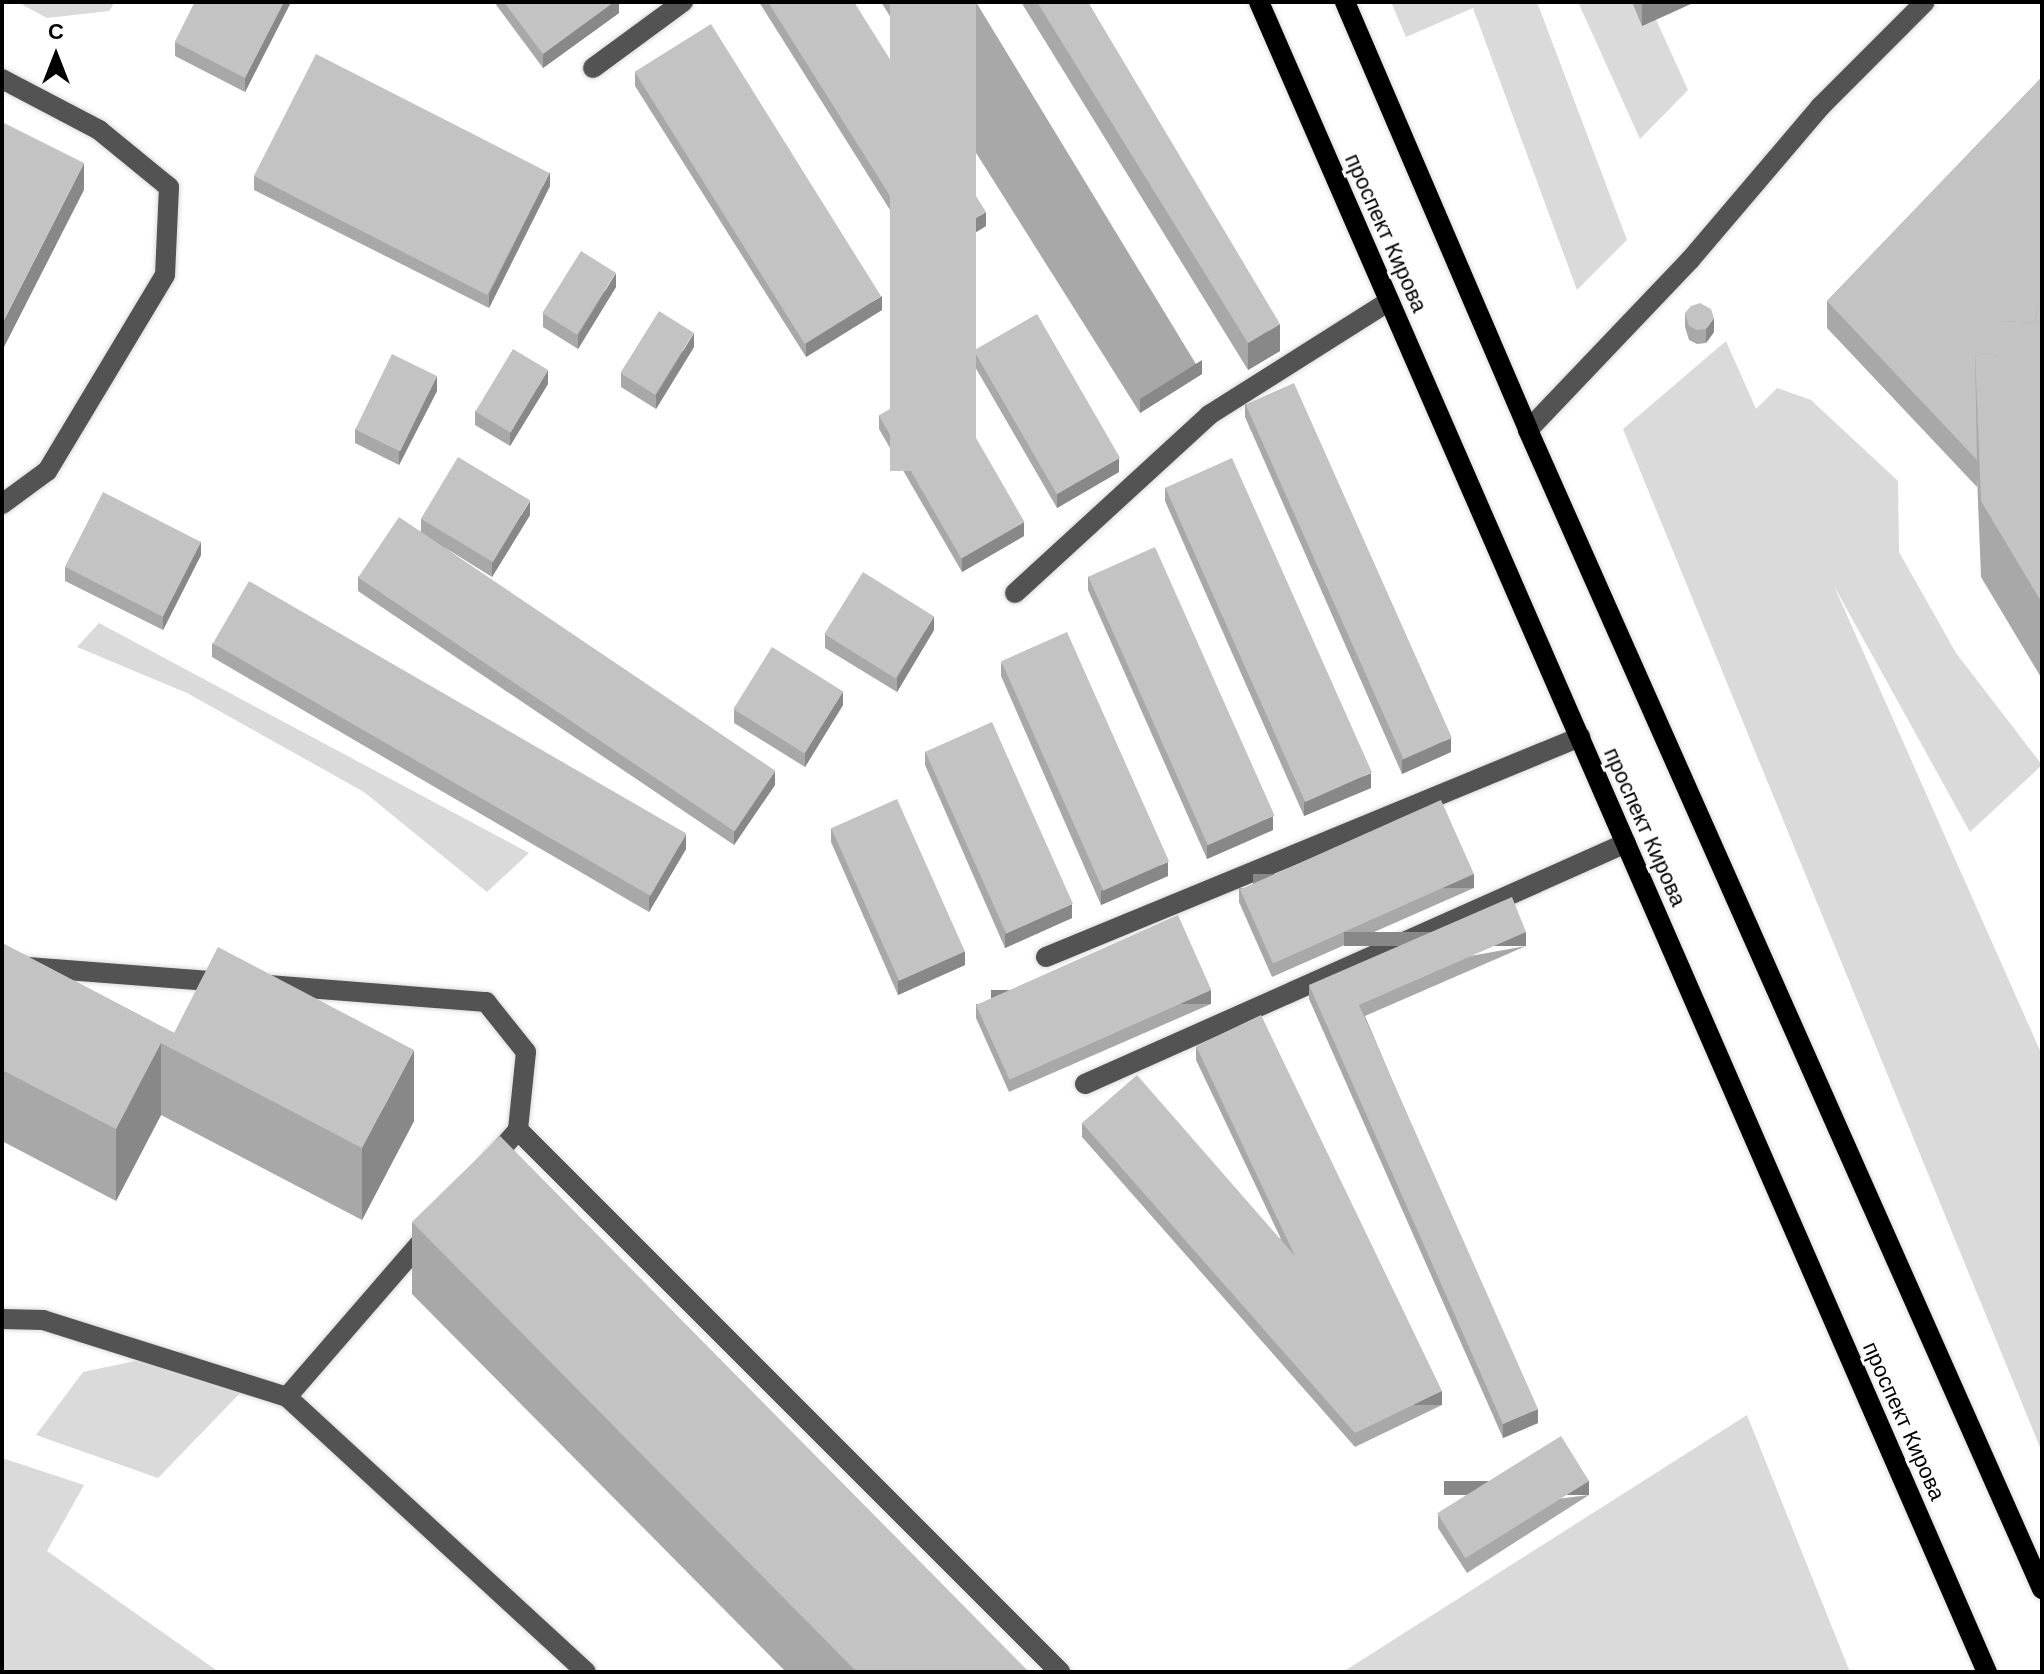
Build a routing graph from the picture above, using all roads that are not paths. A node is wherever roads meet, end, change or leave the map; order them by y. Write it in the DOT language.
graph roads {
  1 [pos="683,2"];
  2 [pos="1259,2"];
  3 [pos="1345,2"];
  4 [pos="1925,2"];
  5 [pos="593,68"];
  6 [pos="2,79"];
  7 [pos="1389,301"];
  8 [pos="1528,430"];
  9 [pos="2,504"];
  10 [pos="1015,593"];
  11 [pos="1580,737"];
  12 [pos="1626,843"];
  13 [pos="1046,957"];
  14 [pos="2,965"];
  15 [pos="1085,1084"];
  16 [pos="518,1130"];
  17 [pos="478,1176"];
  18 [pos="438,1222"];
  19 [pos="2,1319"];
  20 [pos="287,1397"];
  21 [pos="2042,1589"];
  22 [pos="586,1672"];
  23 [pos="1060,1672"];
  24 [pos="1987,1672"];
  1 -- 5 [label="street"];
  2 -- 7 [label="main road, проспект Кирова"];
  3 -- 8 [label="main road"];
  4 -- 8 [label="street"];
  6 -- 9 [label="street"];
  7 -- 10 [label="street"];
  7 -- 11 [label="main road, проспект Кирова"];
  8 -- 21 [label="main road"];
  11 -- 12 [label="main road, проспект Кирова"];
  11 -- 13 [label="street"];
  12 -- 15 [label="street"];
  12 -- 24 [label="main road, проспект Кирова"];
  14 -- 16 [label="street"];
  16 -- 17 [label="street"];
  16 -- 23 [label="street"];
  18 -- 20 [label="street"];
  19 -- 20 [label="street"];
  20 -- 22 [label="street"];
}
